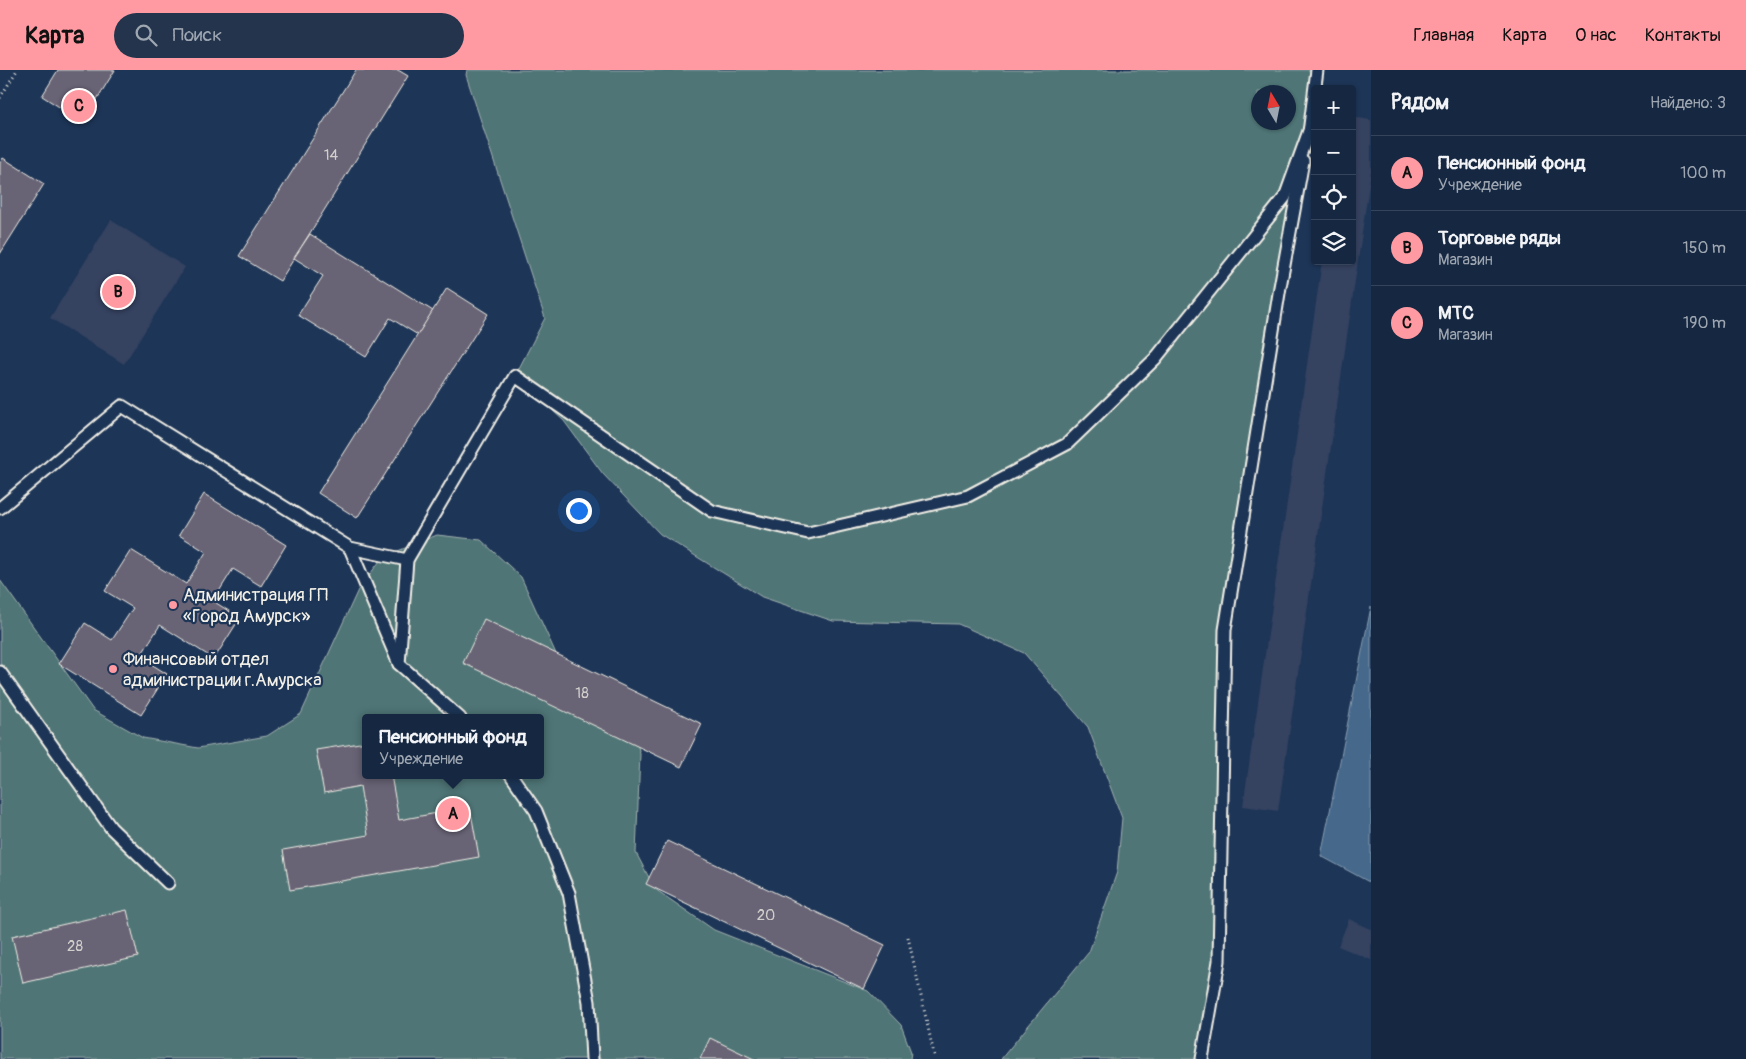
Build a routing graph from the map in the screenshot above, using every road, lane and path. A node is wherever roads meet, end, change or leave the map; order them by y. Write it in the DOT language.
graph roads {
  1 [pos="18,70"];
  2 [pos="1317,70"];
  3 [pos="0,98"];
  4 [pos="1310,128"];
  5 [pos="0,508"];
  6 [pos="350,548"];
  7 [pos="407,560"];
  8 [pos="398,664"];
  9 [pos="0,672"];
  10 [pos="455,714"];
  11 [pos="514,779"];
  12 [pos="168,883"];
  13 [pos="908,938"];
  14 [pos="592,1059"];
  15 [pos="935,1059"];
  16 [pos="1202,1059"];
  1 -- 3 [label="path"];
  2 -- 4 [label="lane"];
  4 -- 7 [label="lane"];
  4 -- 16 [label="lane"];
  5 -- 6 [label="lane"];
  6 -- 7 [label="lane"];
  6 -- 8 [label="lane"];
  7 -- 8 [label="lane"];
  8 -- 10 [label="lane"];
  9 -- 12 [label="lane"];
  11 -- 14 [label="lane"];
  13 -- 15 [label="path"];
}
